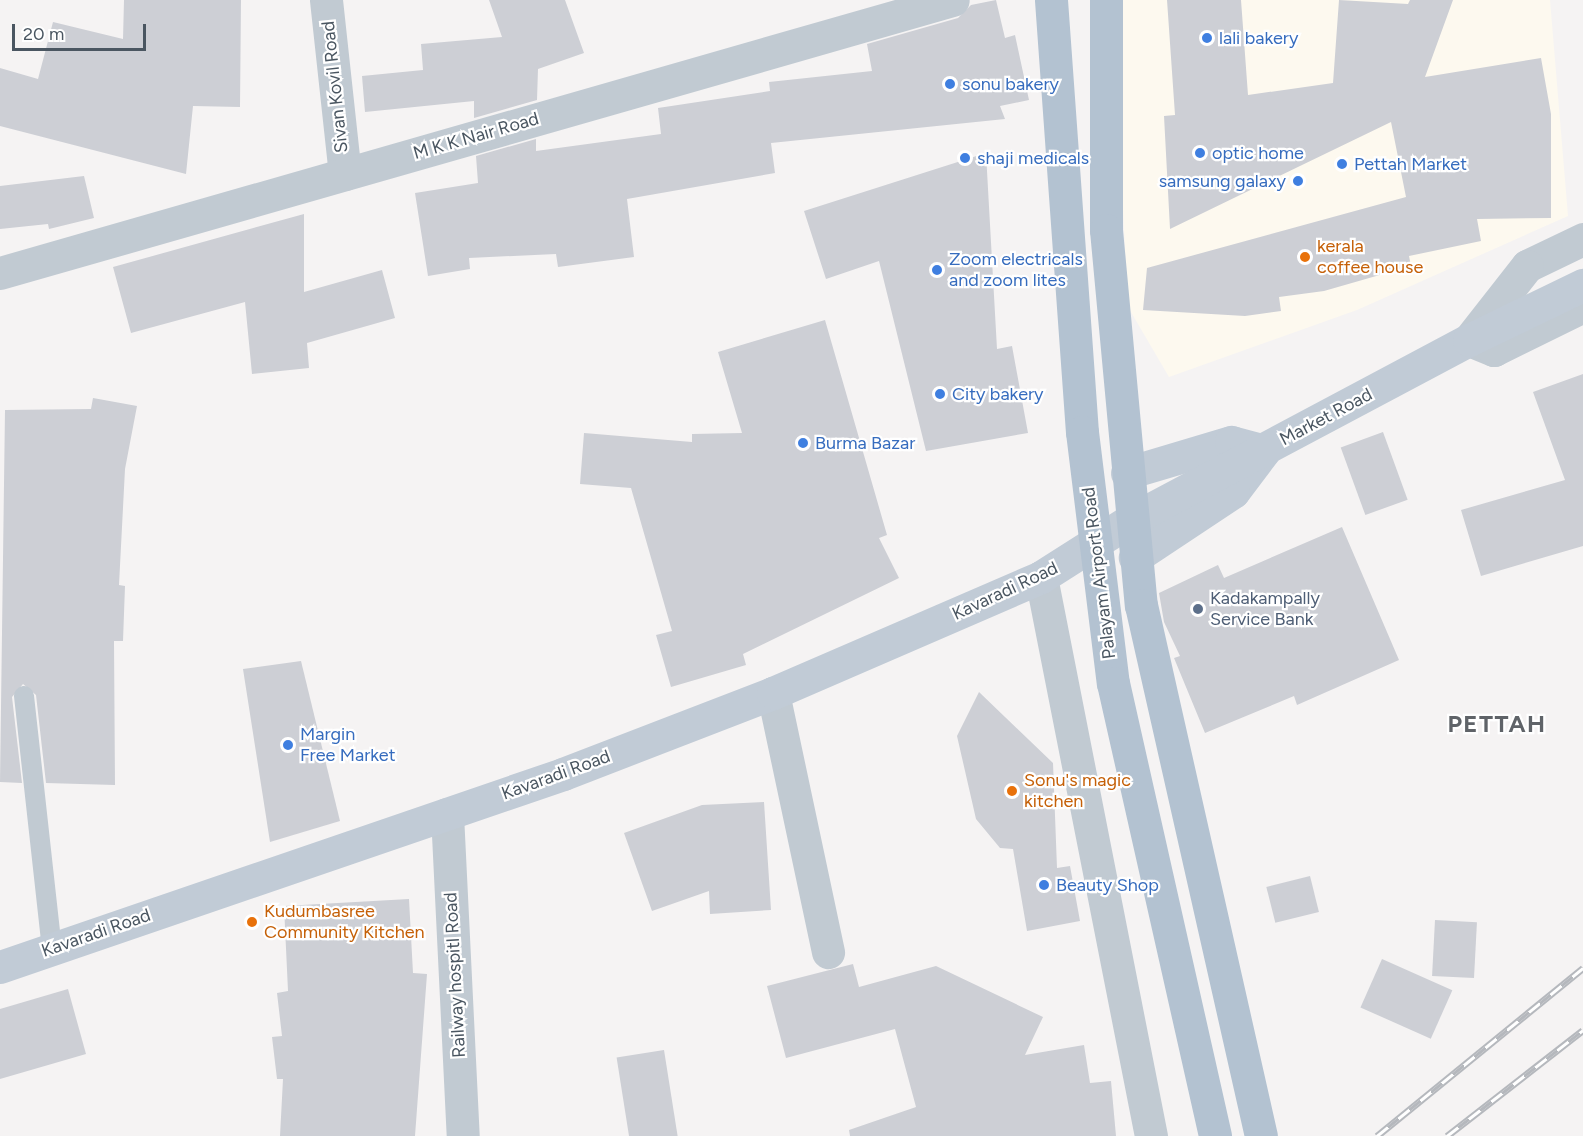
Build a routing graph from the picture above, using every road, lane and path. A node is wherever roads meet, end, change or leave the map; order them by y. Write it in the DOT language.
graph roads {
  1 [pos="326,0"];
  2 [pos="953,0"];
  3 [pos="1051,0"];
  4 [pos="1106,0"];
  5 [pos="345,174"];
  6 [pos="1583,238"];
  7 [pos="0,273"];
  8 [pos="1583,285"];
  9 [pos="1583,306"];
  10 [pos="1469,339"];
  11 [pos="1264,451"];
  12 [pos="1127,473"];
  13 [pos="1132,519"];
  14 [pos="1095,544"];
  15 [pos="1135,557"];
  16 [pos="1041,577"];
  17 [pos="773,693"];
  18 [pos="24,696"];
  19 [pos="447,814"];
  20 [pos="52,948"];
  21 [pos="828,952"];
  22 [pos="0,967"];
  23 [pos="463,1136"];
  24 [pos="1151,1136"];
  25 [pos="1215,1136"];
  26 [pos="1261,1136"];
  1 -- 5 [label="street, Sivan Kovil Road"];
  2 -- 5 [label="street, M K K Nair Road"];
  3 -- 14 [label="main road, Palayam Airport Road"];
  4 -- 12 [label="main road, Palayam Airport Road"];
  5 -- 7 [label="street, M K K Nair Road"];
  6 -- 10 [label="street"];
  8 -- 10 [label="main road, Market Road"];
  9 -- 10 [label="street"];
  10 -- 11 [label="main road, Market Road"];
  11 -- 12 [label="main road"];
  11 -- 13 [label="main road, Market Road"];
  11 -- 15 [label="main road"];
  12 -- 13 [label="main road, Palayam Airport Road"];
  13 -- 14 [label="main road, Market Road"];
  13 -- 15 [label="main road, Palayam Airport Road"];
  14 -- 16 [label="main road, Kavaradi Road"];
  14 -- 25 [label="main road, Palayam Airport Road"];
  15 -- 26 [label="main road, Palayam Airport Road"];
  16 -- 17 [label="main road, Kavaradi Road"];
  16 -- 24 [label="street"];
  17 -- 19 [label="main road, Kavaradi Road"];
  17 -- 21 [label="street"];
  18 -- 20 [label="lane"];
  19 -- 20 [label="main road, Kavaradi Road"];
  19 -- 23 [label="street, Railway hospitl Road"];
  20 -- 22 [label="main road, Kavaradi Road"];
}
